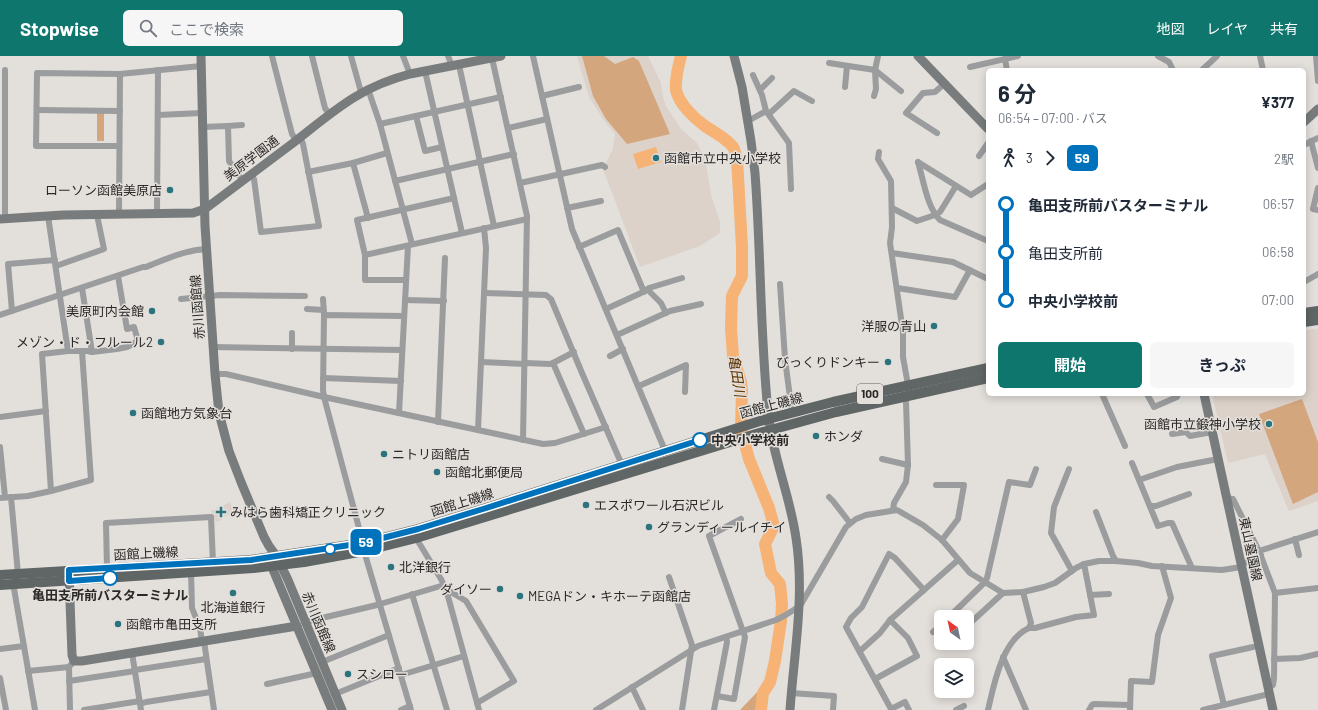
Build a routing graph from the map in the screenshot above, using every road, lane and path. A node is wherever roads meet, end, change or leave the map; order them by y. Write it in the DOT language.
graph roads {
  1 [pos="201,56"];
  2 [pos="272,56"];
  3 [pos="312,56"];
  4 [pos="351,56"];
  5 [pos="403,56"];
  6 [pos="448,56"];
  7 [pos="533,56"];
  8 [pos="734,56"];
  9 [pos="878,56"];
  10 [pos="918,56"];
  11 [pos="1018,56"];
  12 [pos="1158,56"];
  13 [pos="1217,56"];
  14 [pos="1260,56"];
  15 [pos="1316,56"];
  16 [pos="497,57"];
  17 [pos="1005,59"];
  18 [pos="829,63"];
  19 [pos="455,65"];
  20 [pos="201,66"];
  21 [pos="847,66"];
  22 [pos="970,67"];
  23 [pos="1007,68"];
  24 [pos="1172,68"];
  25 [pos="1204,68"];
  26 [pos="1263,68"];
  27 [pos="5,70"];
  28 [pos="158,70"];
  29 [pos="876,70"];
  30 [pos="425,71"];
  31 [pos="120,74"];
  32 [pos="410,74"];
  33 [pos="753,75"];
  34 [pos="772,78"];
  35 [pos="1318,81"];
  36 [pos="945,83"];
  37 [pos="579,87"];
  38 [pos="845,87"];
  39 [pos="364,90"];
  40 [pos="760,90"];
  41 [pos="901,91"];
  42 [pos="542,96"];
  43 [pos="874,96"];
  44 [pos="501,97"];
  45 [pos="812,101"];
  46 [pos="468,105"];
  47 [pos="1318,109"];
  48 [pos="37,110"];
  49 [pos="120,111"];
  50 [pos="435,112"];
  51 [pos="202,113"];
  52 [pos="767,113"];
  53 [pos="329,114"];
  54 [pos="158,115"];
  55 [pos="416,116"];
  56 [pos="547,119"];
  57 [pos="1306,120"];
  58 [pos="748,121"];
  59 [pos="380,124"];
  60 [pos="986,124"];
  61 [pos="242,125"];
  62 [pos="228,126"];
  63 [pos="202,127"];
  64 [pos="508,128"];
  65 [pos="938,133"];
  66 [pos="1318,138"];
  67 [pos="298,139"];
  68 [pos="1311,141"];
  69 [pos="1306,144"];
  70 [pos="119,146"];
  71 [pos="986,146"];
  72 [pos="442,147"];
  73 [pos="879,152"];
  74 [pos="387,153"];
  75 [pos="514,154"];
  76 [pos="978,156"];
  77 [pos="480,162"];
  78 [pos="353,163"];
  79 [pos="605,167"];
  80 [pos="1318,168"];
  81 [pos="447,169"];
  82 [pos="308,172"];
  83 [pos="251,174"];
  84 [pos="559,174"];
  85 [pos="243,181"];
  86 [pos="395,181"];
  87 [pos="520,183"];
  88 [pos="986,185"];
  89 [pos="956,186"];
  90 [pos="1318,188"];
  91 [pos="791,189"];
  92 [pos="454,198"];
  93 [pos="601,201"];
  94 [pos="567,208"];
  95 [pos="892,208"];
  96 [pos="205,209"];
  97 [pos="403,210"];
  98 [pos="1318,210"];
  99 [pos="157,213"];
  100 [pos="119,214"];
  101 [pos="97,215"];
  102 [pos="935,215"];
  103 [pos="48,216"];
  104 [pos="368,218"];
  105 [pos="3,219"];
  106 [pos="526,219"];
  107 [pos="494,226"];
  108 [pos="484,228"];
  109 [pos="462,233"];
  110 [pos="986,240"];
  111 [pos="410,245"];
  112 [pos="579,248"];
  113 [pos="207,249"];
  114 [pos="892,253"];
  115 [pos="365,255"];
  116 [pos="445,258"];
  117 [pos="55,263"];
  118 [pos="970,270"];
  119 [pos="1318,274"];
  120 [pos="118,276"];
  121 [pos="682,278"];
  122 [pos="986,278"];
  123 [pos="406,280"];
  124 [pos="1306,281"];
  125 [pos="780,284"];
  126 [pos="82,288"];
  127 [pos="897,288"];
  128 [pos="646,290"];
  129 [pos="484,294"];
  130 [pos="525,294"];
  131 [pos="60,295"];
  132 [pos="209,296"];
  133 [pos="305,296"];
  134 [pos="181,299"];
  135 [pos="323,299"];
  136 [pos="405,300"];
  137 [pos="444,301"];
  138 [pos="701,304"];
  139 [pos="606,309"];
  140 [pos="307,310"];
  141 [pos="12,311"];
  142 [pos="1318,311"];
  143 [pos="324,312"];
  144 [pos="666,313"];
  145 [pos="1306,313"];
  146 [pos="0,315"];
  147 [pos="404,316"];
  148 [pos="1318,320"];
  149 [pos="1306,322"];
  150 [pos="292,333"];
  151 [pos="617,335"];
  152 [pos="213,346"];
  153 [pos="292,349"];
  154 [pos="324,349"];
  155 [pos="623,349"];
  156 [pos="402,350"];
  157 [pos="68,351"];
  158 [pos="82,351"];
  159 [pos="92,352"];
  160 [pos="574,352"];
  161 [pos="610,356"];
  162 [pos="481,362"];
  163 [pos="553,363"];
  164 [pos="525,364"];
  165 [pos="986,369"];
  166 [pos="215,374"];
  167 [pos="323,378"];
  168 [pos="986,378"];
  169 [pos="401,381"];
  170 [pos="639,386"];
  171 [pos="908,390"];
  172 [pos="685,392"];
  173 [pos="1103,396"];
  174 [pos="1148,396"];
  175 [pos="1177,396"];
  176 [pos="1204,396"];
  177 [pos="324,397"];
  178 [pos="46,411"];
  179 [pos="398,413"];
  180 [pos="792,413"];
  181 [pos="0,417"];
  182 [pos="438,422"];
  183 [pos="769,424"];
  184 [pos="606,427"];
  185 [pos="754,429"];
  186 [pos="478,430"];
  187 [pos="1212,432"];
  188 [pos="584,434"];
  189 [pos="1172,434"];
  190 [pos="523,440"];
  191 [pos="1125,446"];
  192 [pos="0,447"];
  193 [pos="667,455"];
  194 [pos="882,459"];
  195 [pos="1218,459"];
  196 [pos="1132,463"];
  197 [pos="622,465"];
  198 [pos="908,465"];
  199 [pos="1036,469"];
  200 [pos="1069,469"];
  201 [pos="1139,480"];
  202 [pos="936,485"];
  203 [pos="51,491"];
  204 [pos="1189,494"];
  205 [pos="6,497"];
  206 [pos="829,497"];
  207 [pos="1227,498"];
  208 [pos="1150,506"];
  209 [pos="893,510"];
  210 [pos="1096,512"];
  211 [pos="741,519"];
  212 [pos="850,523"];
  213 [pos="1318,532"];
  214 [pos="416,538"];
  215 [pos="1295,539"];
  216 [pos="942,540"];
  217 [pos="363,547"];
  218 [pos="1260,553"];
  219 [pos="1300,555"];
  220 [pos="958,560"];
  221 [pos="274,561"];
  222 [pos="1116,561"];
  223 [pos="213,563"];
  224 [pos="1084,564"];
  225 [pos="1162,566"];
  226 [pos="1241,566"];
  227 [pos="107,568"];
  228 [pos="1192,568"];
  229 [pos="1072,571"];
  230 [pos="190,572"];
  231 [pos="18,574"];
  232 [pos="0,575"];
  233 [pos="69,576"];
  234 [pos="669,577"];
  235 [pos="13,583"];
  236 [pos="984,583"];
  237 [pos="0,585"];
  238 [pos="445,587"];
  239 [pos="1318,588"];
  240 [pos="924,590"];
  241 [pos="1023,592"];
  242 [pos="1002,593"];
  243 [pos="1275,593"];
  244 [pos="412,594"];
  245 [pos="1109,594"];
  246 [pos="1090,595"];
  247 [pos="380,604"];
  248 [pos="800,606"];
  249 [pos="956,610"];
  250 [pos="890,620"];
  251 [pos="974,620"];
  252 [pos="301,624"];
  253 [pos="1029,628"];
  254 [pos="744,631"];
  255 [pos="389,635"];
  256 [pos="726,637"];
  257 [pos="203,641"];
  258 [pos="24,646"];
  259 [pos="1253,647"];
  260 [pos="0,649"];
  261 [pos="691,650"];
  262 [pos="860,651"];
  263 [pos="132,653"];
  264 [pos="1318,654"];
  265 [pos="464,656"];
  266 [pos="1003,658"];
  267 [pos="206,659"];
  268 [pos="1274,659"];
  269 [pos="322,662"];
  270 [pos="72,664"];
  271 [pos="433,665"];
  272 [pos="399,668"];
  273 [pos="28,671"];
  274 [pos="135,671"];
  275 [pos="316,673"];
  276 [pos="401,675"];
  277 [pos="0,678"];
  278 [pos="875,679"];
  279 [pos="69,681"];
  280 [pos="267,684"];
  281 [pos="632,687"];
  282 [pos="211,692"];
  283 [pos="1269,692"];
  284 [pos="791,693"];
  285 [pos="335,694"];
  286 [pos="717,696"];
  287 [pos="477,703"];
  288 [pos="140,705"];
  289 [pos="1224,705"];
  290 [pos="964,706"];
  291 [pos="411,708"];
  292 [pos="603,708"];
  293 [pos="1130,708"];
  294 [pos="6,710"];
  295 [pos="34,710"];
  296 [pos="70,710"];
  297 [pos="84,710"];
  298 [pos="214,710"];
  299 [pos="332,710"];
  300 [pos="342,710"];
  301 [pos="401,710"];
  302 [pos="447,710"];
  303 [pos="479,710"];
  304 [pos="596,710"];
  305 [pos="643,710"];
  306 [pos="682,710"];
  307 [pos="714,710"];
  308 [pos="790,710"];
  309 [pos="833,710"];
  310 [pos="909,710"];
  311 [pos="956,710"];
  312 [pos="988,710"];
  313 [pos="1026,710"];
  314 [pos="1089,710"];
  315 [pos="1203,710"];
  316 [pos="1273,710"];
  1 -- 20 [label="street, 赤川函館線"];
  2 -- 67 [label="street"];
  3 -- 53 [label="street"];
  4 -- 39 [label="street"];
  5 -- 32 [label="street"];
  6 -- 19 [label="street"];
  7 -- 42 [label="street"];
  8 -- 58 [label="street"];
  9 -- 29 [label="street"];
  10 -- 36 [label="street"];
  11 -- 17 [label="street"];
  12 -- 24 [label="street"];
  13 -- 25 [label="street"];
  14 -- 26 [label="street"];
  15 -- 35 [label="street"];
  16 -- 19 [label="street, 美原学園通"];
  16 -- 44 [label="street"];
  17 -- 22 [label="street"];
  17 -- 23 [label="street"];
  18 -- 21 [label="street"];
  19 -- 30 [label="street, 美原学園通"];
  19 -- 46 [label="street"];
  20 -- 28 [label="street"];
  20 -- 51 [label="street, 赤川函館線"];
  21 -- 29 [label="street"];
  21 -- 38 [label="street"];
  27 -- 105 [label="street"];
  28 -- 31 [label="street"];
  28 -- 54 [label="street"];
  29 -- 41 [label="street"];
  29 -- 43 [label="street"];
  30 -- 32 [label="street, 美原学園通"];
  30 -- 50 [label="street"];
  31 -- 48 [label="street"];
  31 -- 49 [label="street"];
  32 -- 39 [label="street, 美原学園通"];
  33 -- 40 [label="street"];
  34 -- 40 [label="street"];
  36 -- 60 [label="street"];
  36 -- 65 [label="street"];
  37 -- 42 [label="street"];
  39 -- 53 [label="street, 美原学園通"];
  39 -- 59 [label="street"];
  40 -- 52 [label="street"];
  42 -- 56 [label="street"];
  44 -- 46 [label="street"];
  44 -- 64 [label="street"];
  45 -- 52 [label="street"];
  46 -- 50 [label="street"];
  46 -- 77 [label="street"];
  47 -- 57 [label="street"];
  48 -- 49 [label="street"];
  48 -- 70 [label="street"];
  49 -- 70 [label="street"];
  50 -- 55 [label="street"];
  50 -- 72 [label="street"];
  51 -- 54 [label="street"];
  51 -- 63 [label="street, 赤川函館線"];
  52 -- 58 [label="street"];
  52 -- 91 [label="street"];
  53 -- 67 [label="street, 美原学園通"];
  54 -- 99 [label="street"];
  55 -- 59 [label="street"];
  55 -- 72 [label="street"];
  56 -- 64 [label="street"];
  56 -- 84 [label="street"];
  58 -- 183 [label="street"];
  59 -- 74 [label="street"];
  61 -- 62 [label="street"];
  62 -- 63 [label="street"];
  62 -- 85 [label="street"];
  63 -- 96 [label="street, 赤川函館線"];
  64 -- 75 [label="street"];
  66 -- 68 [label="street"];
  67 -- 82 [label="street"];
  67 -- 83 [label="street, 美原学園通"];
  68 -- 69 [label="street"];
  68 -- 80 [label="street"];
  70 -- 100 [label="street"];
  71 -- 76 [label="street"];
  72 -- 81 [label="street"];
  73 -- 95 [label="street"];
  74 -- 78 [label="street"];
  74 -- 86 [label="street"];
  75 -- 77 [label="street"];
  75 -- 87 [label="street"];
  77 -- 81 [label="street"];
  77 -- 107 [label="street"];
  78 -- 82 [label="street"];
  78 -- 104 [label="street"];
  79 -- 84 [label="street"];
  81 -- 86 [label="street"];
  81 -- 92 [label="street"];
  82 -- 83 [label="street"];
  83 -- 85 [label="street, 美原学園通"];
  84 -- 87 [label="street"];
  84 -- 94 [label="street"];
  85 -- 96 [label="street, 美原学園通"];
  86 -- 97 [label="street"];
  87 -- 106 [label="street"];
  88 -- 89 [label="street"];
  89 -- 102 [label="street"];
  89 -- 102 [label="street"];
  90 -- 98 [label="street"];
  92 -- 97 [label="street"];
  92 -- 109 [label="street"];
  93 -- 94 [label="street"];
  94 -- 112 [label="street"];
  95 -- 102 [label="street"];
  95 -- 114 [label="street"];
  96 -- 99 [label="street, 美原学園通"];
  96 -- 113 [label="street, 赤川函館線"];
  97 -- 104 [label="street"];
  97 -- 111 [label="street"];
  99 -- 100 [label="street, 美原学園通"];
  100 -- 101 [label="street, 美原学園通"];
  101 -- 103 [label="street, 美原学園通"];
  101 -- 117 [label="street"];
  102 -- 110 [label="street"];
  103 -- 105 [label="street, 美原学園通"];
  103 -- 117 [label="street"];
  104 -- 115 [label="street"];
  106 -- 107 [label="street"];
  106 -- 130 [label="street"];
  107 -- 108 [label="street"];
  108 -- 109 [label="street"];
  108 -- 129 [label="street"];
  109 -- 111 [label="street"];
  111 -- 115 [label="street"];
  111 -- 123 [label="street"];
  112 -- 128 [label="street"];
  112 -- 139 [label="street"];
  113 -- 120 [label="street"];
  113 -- 132 [label="street, 赤川函館線"];
  114 -- 118 [label="street"];
  114 -- 127 [label="street"];
  115 -- 123 [label="street"];
  116 -- 137 [label="street"];
  117 -- 131 [label="street"];
  117 -- 141 [label="street"];
  118 -- 122 [label="street"];
  118 -- 127 [label="street"];
  119 -- 124 [label="street"];
  120 -- 126 [label="street"];
  120 -- 159 [label="street"];
  121 -- 128 [label="street"];
  123 -- 136 [label="street"];
  125 -- 180 [label="street"];
  126 -- 131 [label="street"];
  126 -- 159 [label="street"];
  127 -- 171 [label="street"];
  128 -- 139 [label="street"];
  128 -- 144 [label="street"];
  129 -- 130 [label="street"];
  129 -- 162 [label="street"];
  130 -- 160 [label="street"];
  130 -- 164 [label="street"];
  131 -- 141 [label="street"];
  131 -- 157 [label="street"];
  132 -- 133 [label="street"];
  132 -- 134 [label="street"];
  132 -- 152 [label="street, 赤川函館線"];
  135 -- 143 [label="street"];
  136 -- 137 [label="street"];
  136 -- 147 [label="street"];
  137 -- 182 [label="street"];
  138 -- 144 [label="street"];
  139 -- 151 [label="street"];
  140 -- 143 [label="street"];
  141 -- 146 [label="street"];
  142 -- 145 [label="main road"];
  143 -- 147 [label="street"];
  143 -- 154 [label="street"];
  144 -- 151 [label="street"];
  147 -- 156 [label="street"];
  148 -- 149 [label="main road"];
  150 -- 153 [label="street"];
  151 -- 155 [label="street"];
  152 -- 153 [label="street"];
  152 -- 166 [label="street, 赤川函館線"];
  153 -- 154 [label="street"];
  154 -- 156 [label="street"];
  154 -- 167 [label="street"];
  155 -- 161 [label="street"];
  155 -- 170 [label="street"];
  156 -- 169 [label="street"];
  157 -- 158 [label="street"];
  157 -- 178 [label="street"];
  158 -- 159 [label="street"];
  158 -- 203 [label="street"];
  160 -- 163 [label="street"];
  160 -- 184 [label="street"];
  162 -- 164 [label="street"];
  162 -- 186 [label="street"];
  163 -- 164 [label="street"];
  163 -- 188 [label="street"];
  164 -- 190 [label="street"];
  165 -- 171 [label="main road, 函館上磯線 / 100"];
  166 -- 177 [label="street"];
  166 -- 221 [label="street, 赤川函館線"];
  167 -- 169 [label="street"];
  167 -- 177 [label="street"];
  168 -- 171 [label="main road, 函館上磯線 / 100"];
  169 -- 179 [label="street"];
  170 -- 172 [label="street"];
  170 -- 193 [label="street"];
  171 -- 180 [label="main road, 函館上磯線 / 100"];
  171 -- 183 [label="main road, 函館上磯線 / 100"];
  171 -- 198 [label="street"];
  173 -- 191 [label="street"];
  174 -- 175 [label="street"];
  176 -- 187 [label="street, 東山墓園線"];
  177 -- 179 [label="street"];
  177 -- 217 [label="street"];
  178 -- 181 [label="street"];
  178 -- 203 [label="street"];
  179 -- 182 [label="street"];
  180 -- 183 [label="main road, 函館上磯線 / 100"];
  182 -- 186 [label="street"];
  183 -- 185 [label="main road, 函館上磯線 / 100"];
  183 -- 248 [label="street"];
  184 -- 188 [label="street"];
  184 -- 197 [label="street"];
  185 -- 193 [label="main road, 函館上磯線 / 100"];
  185 -- 193 [label="main road, 函館上磯線 / 100"];
  186 -- 190 [label="street"];
  187 -- 189 [label="street"];
  187 -- 195 [label="street, 東山墓園線"];
  188 -- 190 [label="street"];
  192 -- 205 [label="street"];
  193 -- 197 [label="main road, 函館上磯線 / 100"];
  193 -- 214 [label="main road, 函館上磯線 / 100"];
  194 -- 198 [label="street"];
  195 -- 201 [label="street"];
  195 -- 207 [label="street, 東山墓園線"];
  196 -- 201 [label="street"];
  197 -- 217 [label="main road, 函館上磯線 / 100"];
  198 -- 209 [label="street"];
  199 -- 236 [label="street"];
  200 -- 229 [label="street"];
  201 -- 208 [label="street"];
  202 -- 216 [label="street"];
  203 -- 205 [label="street"];
  204 -- 208 [label="street"];
  205 -- 231 [label="street"];
  206 -- 212 [label="street"];
  207 -- 218 [label="street"];
  207 -- 226 [label="street, 東山墓園線"];
  208 -- 228 [label="street"];
  209 -- 212 [label="street"];
  209 -- 216 [label="street"];
  210 -- 222 [label="street"];
  211 -- 254 [label="street"];
  212 -- 248 [label="street"];
  213 -- 215 [label="street"];
  214 -- 217 [label="main road, 函館上磯線 / 100"];
  214 -- 238 [label="street"];
  215 -- 218 [label="street"];
  215 -- 219 [label="street"];
  216 -- 220 [label="street"];
  217 -- 221 [label="main road, 函館上磯線 / 100"];
  217 -- 247 [label="street"];
  218 -- 226 [label="street"];
  218 -- 243 [label="street"];
  220 -- 236 [label="street"];
  220 -- 240 [label="street"];
  221 -- 223 [label="main road, 函館上磯線 / 100"];
  221 -- 230 [label="main road, 函館上磯線 / 100"];
  221 -- 252 [label="street, 赤川函館線"];
  222 -- 224 [label="street"];
  222 -- 225 [label="street"];
  223 -- 227 [label="main road, 函館上磯線 / 100"];
  223 -- 227 [label="street"];
  224 -- 229 [label="street"];
  224 -- 246 [label="street"];
  225 -- 228 [label="street"];
  225 -- 293 [label="street"];
  226 -- 228 [label="street"];
  226 -- 283 [label="street, 東山墓園線"];
  227 -- 233 [label="main road, 函館上磯線 / 100"];
  229 -- 241 [label="street"];
  230 -- 233 [label="main road, 函館上磯線 / 100"];
  230 -- 257 [label="street"];
  231 -- 232 [label="main road, 函館上磯線 / 100"];
  231 -- 233 [label="main road, 函館上磯線 / 100"];
  231 -- 235 [label="street"];
  233 -- 235 [label="main road, 函館上磯線 / 100"];
  233 -- 270 [label="street"];
  234 -- 261 [label="street"];
  235 -- 237 [label="main road, 函館上磯線 / 100"];
  235 -- 258 [label="street"];
  236 -- 242 [label="street"];
  236 -- 249 [label="street"];
  238 -- 244 [label="street"];
  238 -- 265 [label="street"];
  238 -- 287 [label="street"];
  239 -- 243 [label="street"];
  240 -- 250 [label="street"];
  240 -- 262 [label="street"];
  241 -- 242 [label="street"];
  241 -- 253 [label="street"];
  242 -- 251 [label="street"];
  243 -- 268 [label="street"];
  244 -- 247 [label="street"];
  244 -- 271 [label="street"];
  245 -- 246 [label="street"];
  246 -- 253 [label="street"];
  247 -- 252 [label="street"];
  247 -- 255 [label="street"];
  248 -- 254 [label="street"];
  248 -- 284 [label="street"];
  250 -- 262 [label="street"];
  250 -- 278 [label="street"];
  252 -- 257 [label="street"];
  252 -- 269 [label="street, 赤川函館線"];
  252 -- 275 [label="street, 赤川函館線"];
  253 -- 266 [label="street"];
  254 -- 256 [label="street"];
  254 -- 286 [label="street"];
  255 -- 269 [label="street"];
  255 -- 272 [label="street"];
  256 -- 261 [label="street"];
  256 -- 286 [label="street"];
  257 -- 263 [label="street"];
  257 -- 267 [label="street"];
  258 -- 260 [label="street"];
  258 -- 273 [label="street"];
  259 -- 289 [label="street"];
  261 -- 281 [label="street"];
  261 -- 306 [label="street"];
  262 -- 278 [label="street"];
  263 -- 270 [label="street"];
  263 -- 274 [label="street"];
  264 -- 268 [label="street"];
  265 -- 271 [label="street"];
  265 -- 287 [label="street"];
  266 -- 312 [label="street"];
  266 -- 313 [label="street"];
  267 -- 274 [label="street"];
  267 -- 282 [label="street"];
  268 -- 283 [label="street"];
  269 -- 285 [label="street, 赤川函館線"];
  270 -- 273 [label="street"];
  270 -- 279 [label="street"];
  271 -- 276 [label="street"];
  271 -- 302 [label="street"];
  272 -- 276 [label="street"];
  272 -- 285 [label="street"];
  273 -- 295 [label="street"];
  274 -- 279 [label="street"];
  274 -- 288 [label="street"];
  275 -- 280 [label="street"];
  275 -- 299 [label="street, 赤川函館線"];
  276 -- 291 [label="street"];
  277 -- 294 [label="street"];
  278 -- 310 [label="street"];
  279 -- 296 [label="street"];
  281 -- 292 [label="street"];
  281 -- 305 [label="street"];
  282 -- 288 [label="street"];
  282 -- 298 [label="street"];
  283 -- 289 [label="street"];
  283 -- 316 [label="street, 東山墓園線"];
  284 -- 308 [label="street"];
  284 -- 309 [label="street"];
  285 -- 300 [label="street, 赤川函館線"];
  286 -- 307 [label="street"];
  287 -- 303 [label="street"];
  288 -- 297 [label="street"];
  289 -- 315 [label="street"];
  290 -- 311 [label="street"];
  291 -- 301 [label="street"];
  292 -- 304 [label="street"];
  293 -- 314 [label="street"];
}
